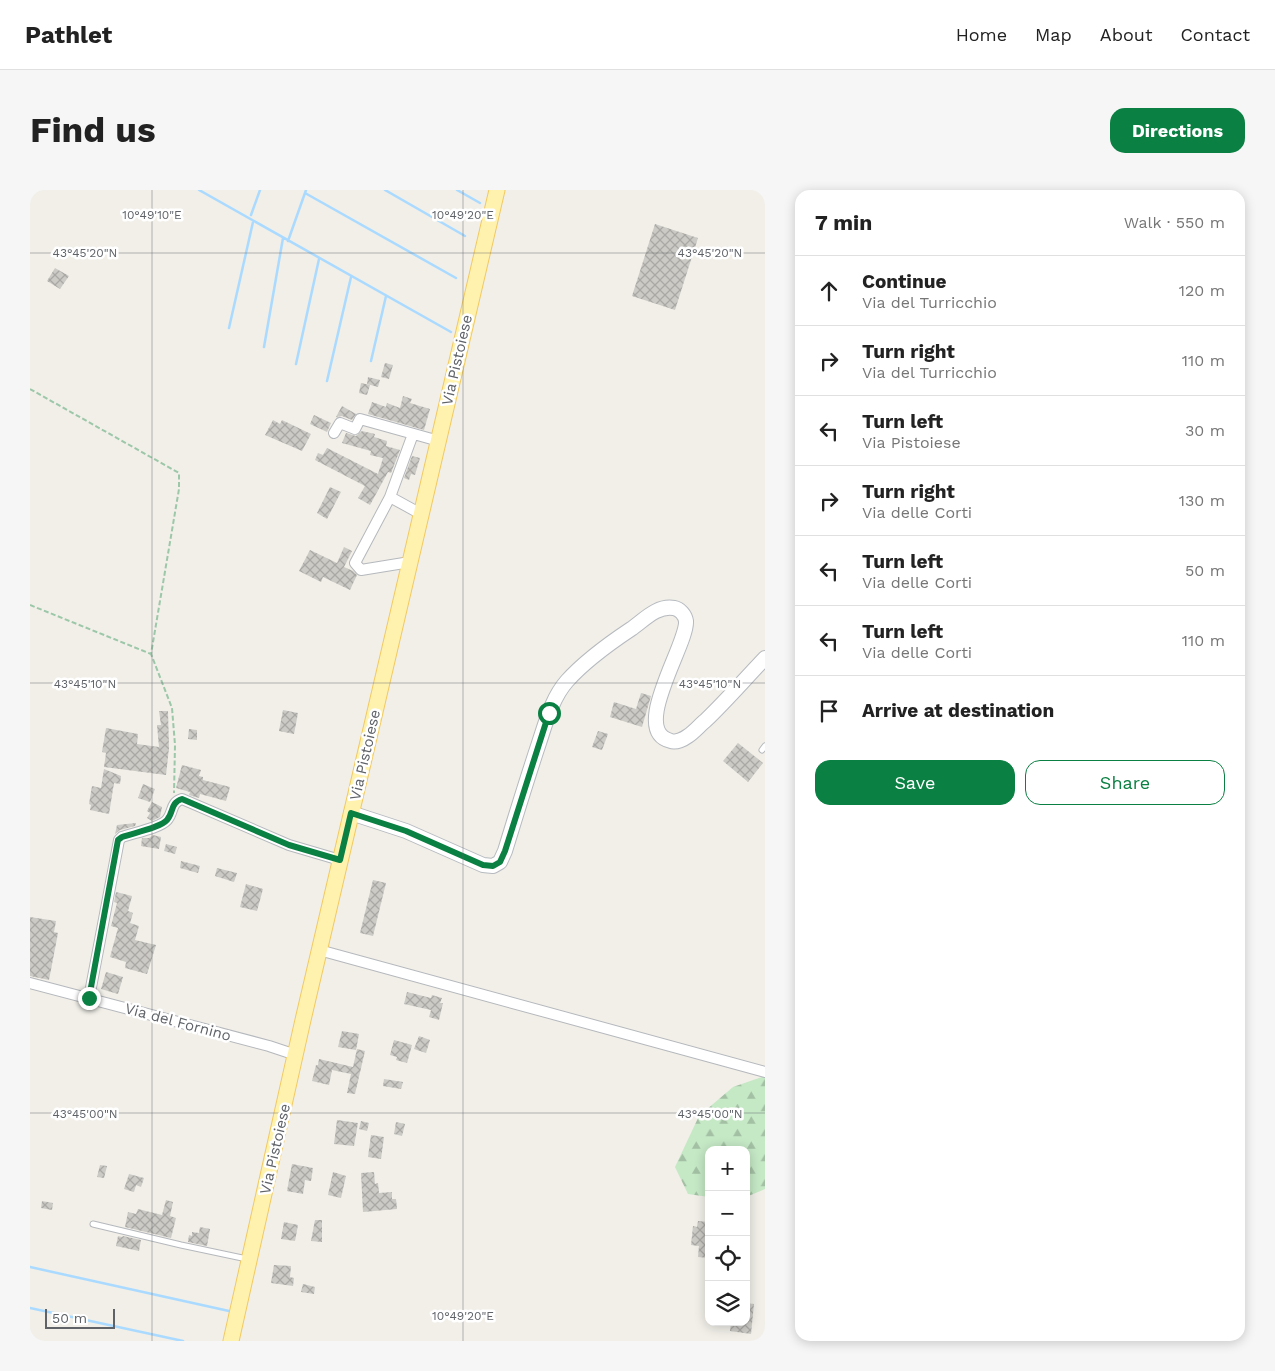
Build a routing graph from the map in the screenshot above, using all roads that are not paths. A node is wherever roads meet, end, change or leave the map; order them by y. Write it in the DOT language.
graph roads {
  1 [pos="498,190"];
  2 [pos="334,433"];
  3 [pos="413,434"];
  4 [pos="438,441"];
  5 [pos="390,498"];
  6 [pos="421,514"];
  7 [pos="410,562"];
  8 [pos="765,658"];
  9 [pos="351,813"];
  10 [pos="340,860"];
  11 [pos="319,950"];
  12 [pos="30,983"];
  13 [pos="89,998"];
  14 [pos="296,1055"];
  15 [pos="765,1072"];
  16 [pos="92,1224"];
  17 [pos="250,1259"];
  18 [pos="232,1341"];
  1 -- 4 [label="main road, Via Pistoiese"];
  2 -- 3 [label="street"];
  3 -- 4 [label="street"];
  3 -- 5 [label="street"];
  4 -- 6 [label="main road, Via Pistoiese"];
  5 -- 6 [label="street"];
  5 -- 7 [label="street"];
  6 -- 7 [label="main road, Via Pistoiese"];
  7 -- 9 [label="main road, Via Pistoiese"];
  8 -- 9 [label="street"];
  9 -- 10 [label="main road, Via Pistoiese"];
  10 -- 11 [label="main road, Via Pistoiese"];
  10 -- 13 [label="street"];
  11 -- 14 [label="main road, Via Pistoiese"];
  11 -- 15 [label="street"];
  12 -- 13 [label="street, Via del Fornino"];
  13 -- 14 [label="street, Via del Fornino"];
  14 -- 17 [label="main road, Via Pistoiese"];
  16 -- 17 [label="lane"];
  17 -- 18 [label="main road, Via Pistoiese"];
}
